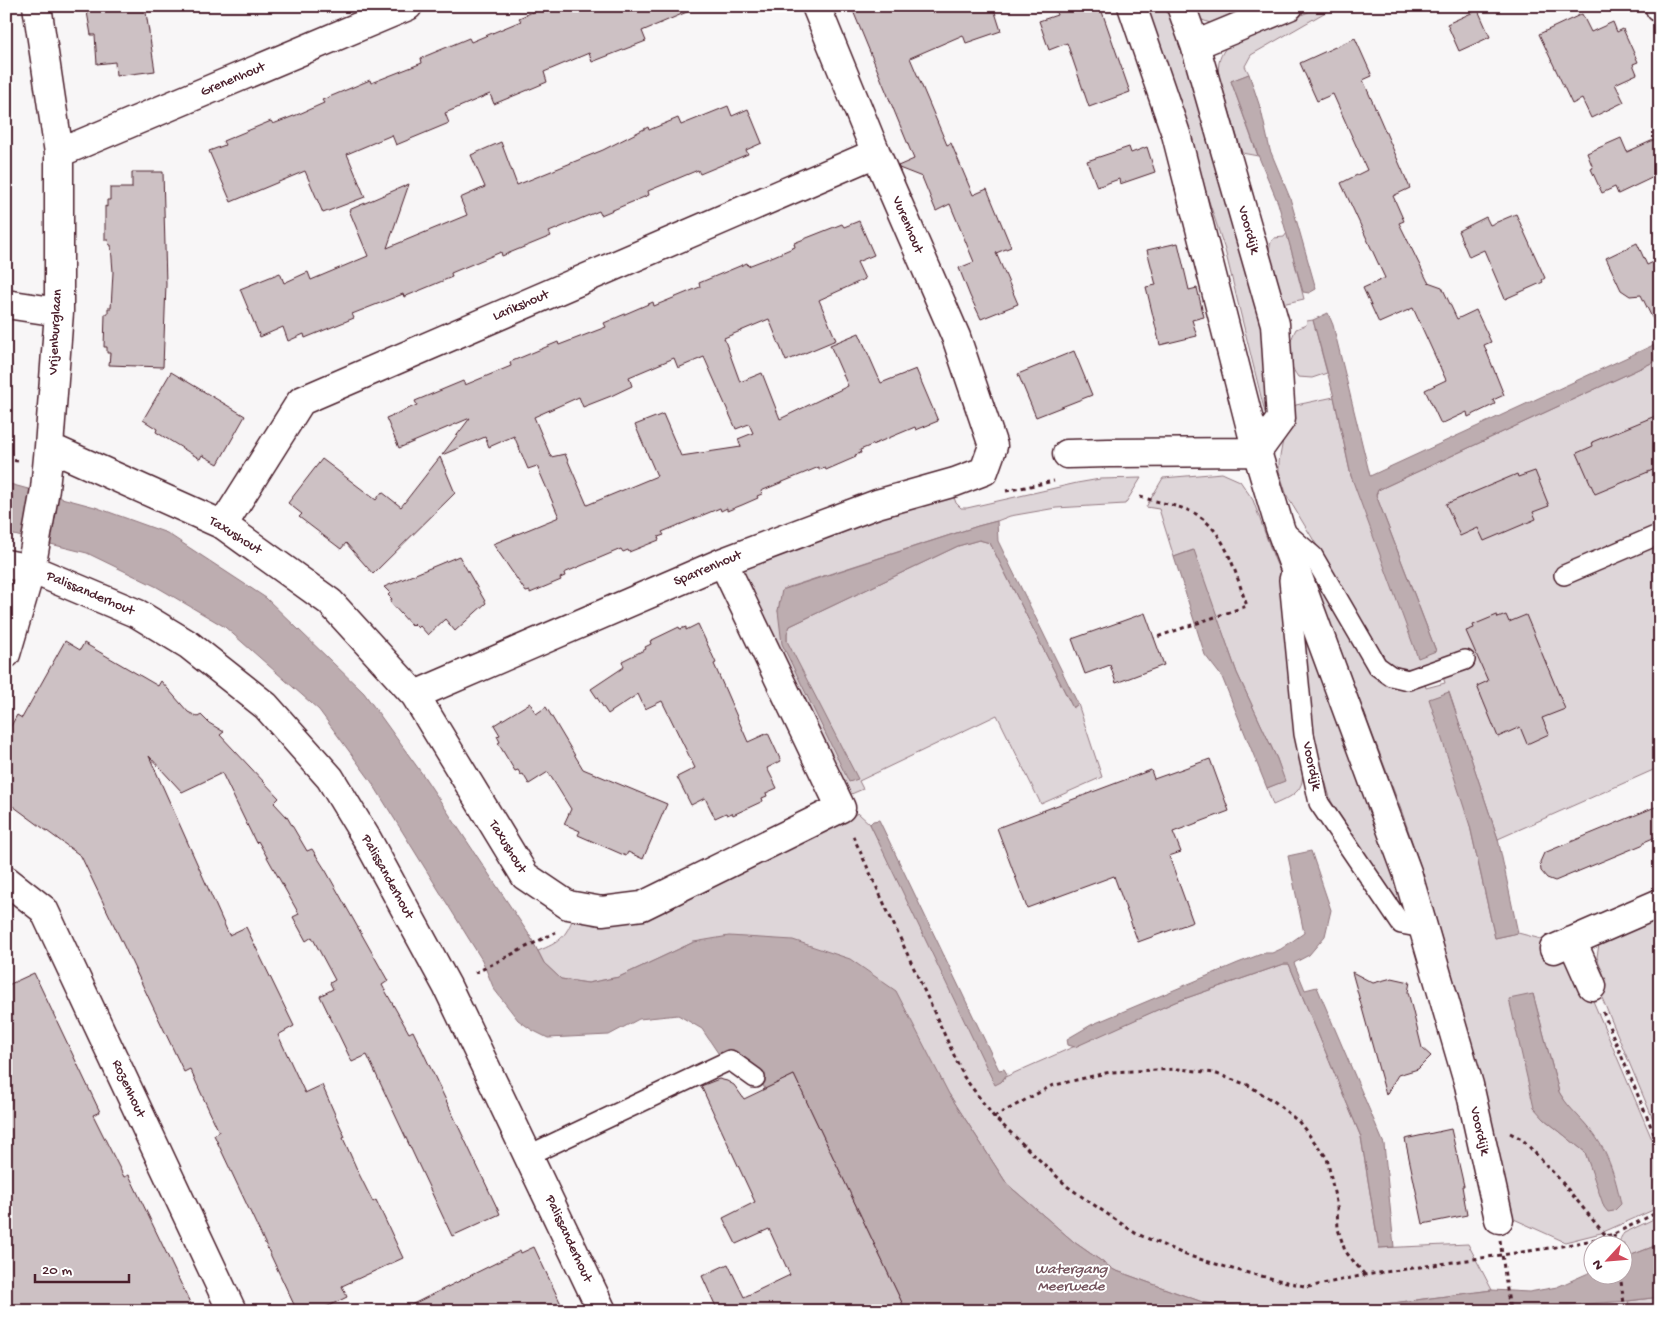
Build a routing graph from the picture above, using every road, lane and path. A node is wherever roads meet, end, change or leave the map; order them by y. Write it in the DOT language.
graph roads {
  1 [pos="37,6"];
  2 [pos="408,6"];
  3 [pos="816,6"];
  4 [pos="1132,6"];
  5 [pos="1181,6"];
  6 [pos="1289,6"];
  7 [pos="1195,45"];
  8 [pos="59,153"];
  9 [pos="876,153"];
  10 [pos="6,304"];
  11 [pos="58,312"];
  12 [pos="993,446"];
  13 [pos="50,447"];
  14 [pos="1257,452"];
  15 [pos="1067,454"];
  16 [pos="1058,480"];
  17 [pos="1002,492"];
  18 [pos="1140,497"];
  19 [pos="223,525"];
  20 [pos="1280,528"];
  21 [pos="1660,534"];
  22 [pos="1292,561"];
  23 [pos="722,562"];
  24 [pos="19,566"];
  25 [pos="1564,575"];
  26 [pos="1154,638"];
  27 [pos="6,654"];
  28 [pos="1465,660"];
  29 [pos="415,695"];
  30 [pos="841,808"];
  31 [pos="6,880"];
  32 [pos="1660,903"];
  33 [pos="1423,928"];
  34 [pos="537,943"];
  35 [pos="485,968"];
  36 [pos="1592,986"];
  37 [pos="755,1078"];
  38 [pos="1475,1113"];
  39 [pos="994,1117"];
  40 [pos="1660,1148"];
  41 [pos="529,1155"];
  42 [pos="1660,1211"];
  43 [pos="1500,1230"];
  44 [pos="1604,1234"];
  45 [pos="1614,1234"];
  46 [pos="1584,1241"];
  47 [pos="1365,1275"];
  48 [pos="1621,1284"];
  49 [pos="232,1311"];
  50 [pos="602,1311"];
  51 [pos="1510,1311"];
  52 [pos="1625,1311"];
  1 -- 8 [label="street, Vrijenburglaan"];
  2 -- 8 [label="street, Grenenhout"];
  3 -- 9 [label="street, Vurenhout"];
  4 -- 14 [label="street, Voordijk"];
  5 -- 7 [label="street, Voordijk"];
  6 -- 7 [label="street"];
  7 -- 14 [label="street, Voordijk"];
  8 -- 11 [label="street, Vrijenburglaan"];
  9 -- 12 [label="street, Vurenhout"];
  9 -- 19 [label="street, Larikshout"];
  10 -- 11 [label="street"];
  11 -- 13 [label="street, Vrijenburglaan"];
  12 -- 23 [label="street, Sparrenhout"];
  13 -- 19 [label="street, Taxushout"];
  13 -- 24 [label="street, Vrijenburglaan"];
  14 -- 15 [label="street"];
  14 -- 20 [label="street, Voordijk"];
  16 -- 17 [label="path"];
  18 -- 26 [label="path"];
  19 -- 29 [label="street, Taxushout"];
  20 -- 22 [label="street, Voordijk"];
  20 -- 28 [label="lane"];
  21 -- 25 [label="lane"];
  22 -- 33 [label="street, Voordijk"];
  22 -- 33 [label="lane, Voordijk"];
  23 -- 29 [label="street, Sparrenhout"];
  23 -- 30 [label="street"];
  24 -- 27 [label="street, Vrijenburglaan"];
  24 -- 41 [label="street, Palissanderhout"];
  29 -- 30 [label="street, Taxushout"];
  30 -- 39 [label="path"];
  31 -- 49 [label="street, Rozenhout"];
  32 -- 36 [label="street"];
  33 -- 38 [label="street, Voordijk"];
  34 -- 35 [label="path"];
  36 -- 40 [label="path"];
  37 -- 41 [label="lane"];
  38 -- 43 [label="street, Voordijk"];
  38 -- 44 [label="path"];
  39 -- 47 [label="path"];
  39 -- 47 [label="path"];
  41 -- 50 [label="street, Palissanderhout"];
  42 -- 45 [label="path"];
  43 -- 51 [label="path, bridge"];
  46 -- 47 [label="path"];
  48 -- 52 [label="path"];
}
